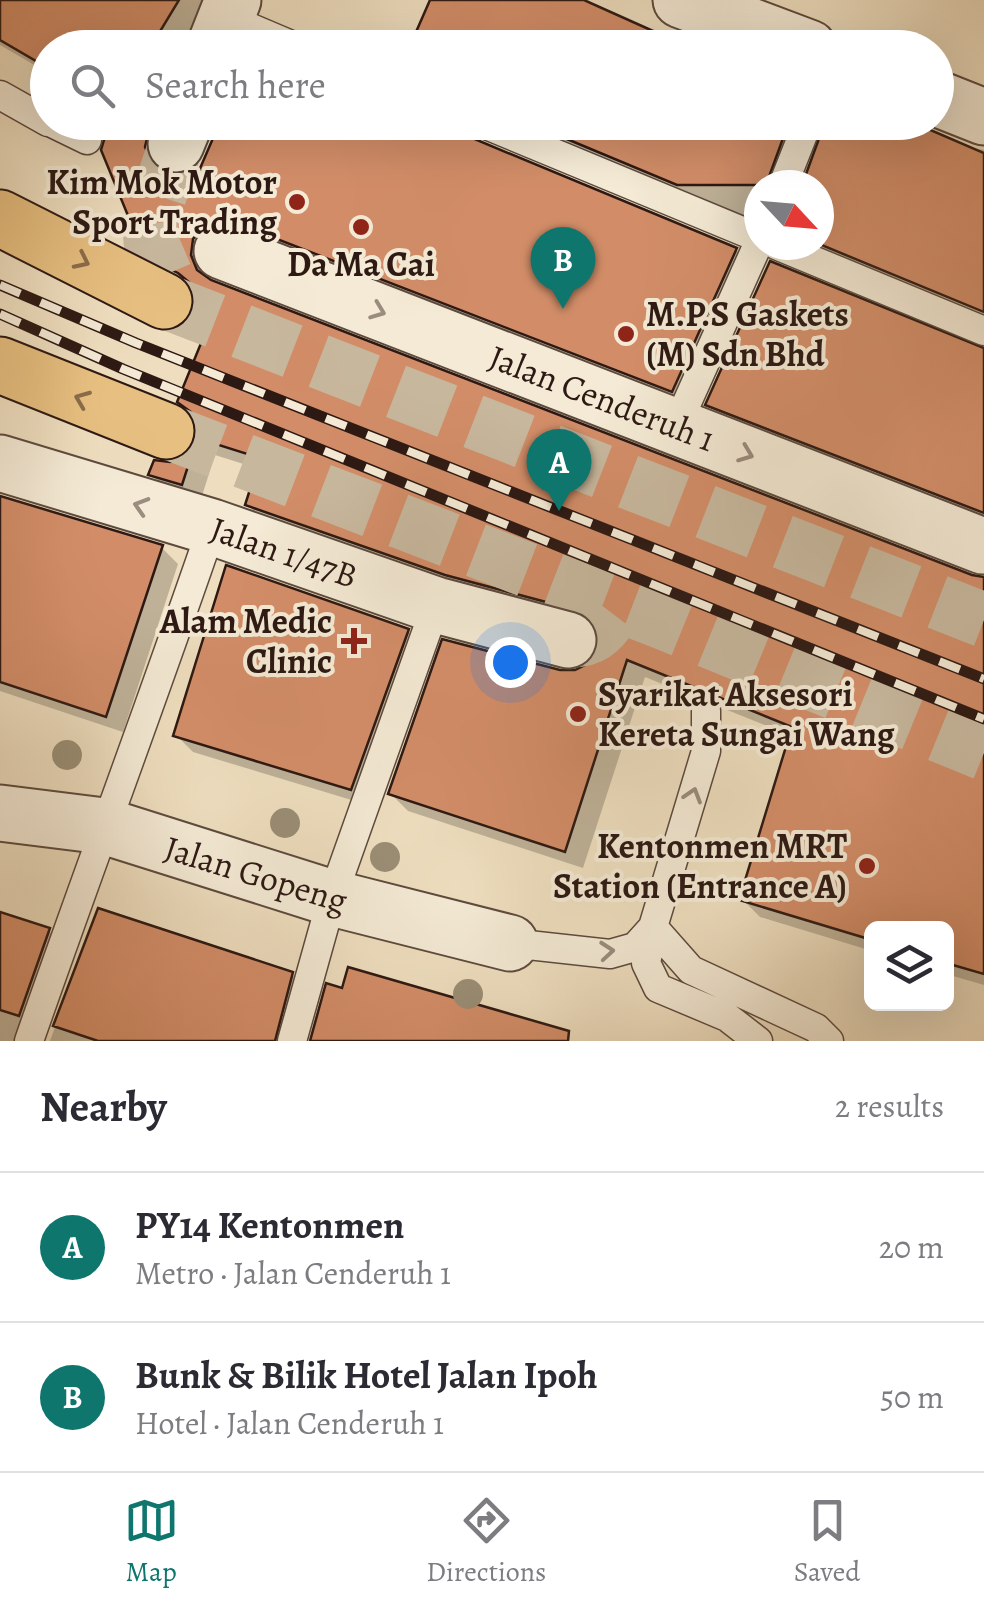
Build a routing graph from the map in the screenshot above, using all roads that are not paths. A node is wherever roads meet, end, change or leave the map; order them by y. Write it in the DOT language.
graph roads {
  1 [pos="680,0"];
  2 [pos="760,30"];
  3 [pos="0,95"];
  4 [pos="954,105"];
  5 [pos="30,112"];
  6 [pos="984,116"];
  7 [pos="522,140"];
  8 [pos="801,140"];
  9 [pos="788,170"];
  10 [pos="0,218"];
  11 [pos="744,234"];
  12 [pos="222,251"];
  13 [pos="750,260"];
  14 [pos="812,260"];
  15 [pos="164,301"];
  16 [pos="984,331"];
  17 [pos="0,364"];
  18 [pos="676,427"];
  19 [pos="166,432"];
  20 [pos="0,463"];
  21 [pos="212,527"];
  22 [pos="983,546"];
  23 [pos="436,605"];
  24 [pos="568,640"];
  25 [pos="706,711"];
  26 [pos="0,813"];
  27 [pos="104,826"];
  28 [pos="332,898"];
  29 [pos="653,926"];
  30 [pos="510,943"];
  31 [pos="30,1041"];
  32 [pos="292,1041"];
  33 [pos="758,1041"];
  34 [pos="829,1041"];
  1 -- 2 [label="street"];
  3 -- 5 [label="lane"];
  4 -- 6 [label="street"];
  7 -- 11 [label="lane"];
  8 -- 9 [label="lane"];
  10 -- 15 [label="main road, one-way"];
  12 -- 18 [label="street, Jalan Cenderuh 1, one-way"];
  13 -- 18 [label="lane"];
  14 -- 16 [label="lane"];
  19 -- 17 [label="main road, one-way"];
  18 -- 22 [label="street, Jalan Cenderuh 1, one-way"];
  21 -- 20 [label="street, Jalan 1/47B, one-way"];
  21 -- 23 [label="street, Jalan 1/47B"];
  21 -- 27 [label="lane"];
  23 -- 24 [label="street, Jalan 1/47B"];
  23 -- 28 [label="lane"];
  29 -- 25 [label="lane, one-way"];
  26 -- 27 [label="street, Jalan Gopeng"];
  27 -- 28 [label="street, Jalan Gopeng"];
  27 -- 31 [label="lane"];
  28 -- 30 [label="street, Jalan Gopeng"];
  28 -- 32 [label="lane"];
  30 -- 29 [label="lane, one-way"];
  29 -- 33 [label="lane"];
  29 -- 34 [label="lane"];
}
